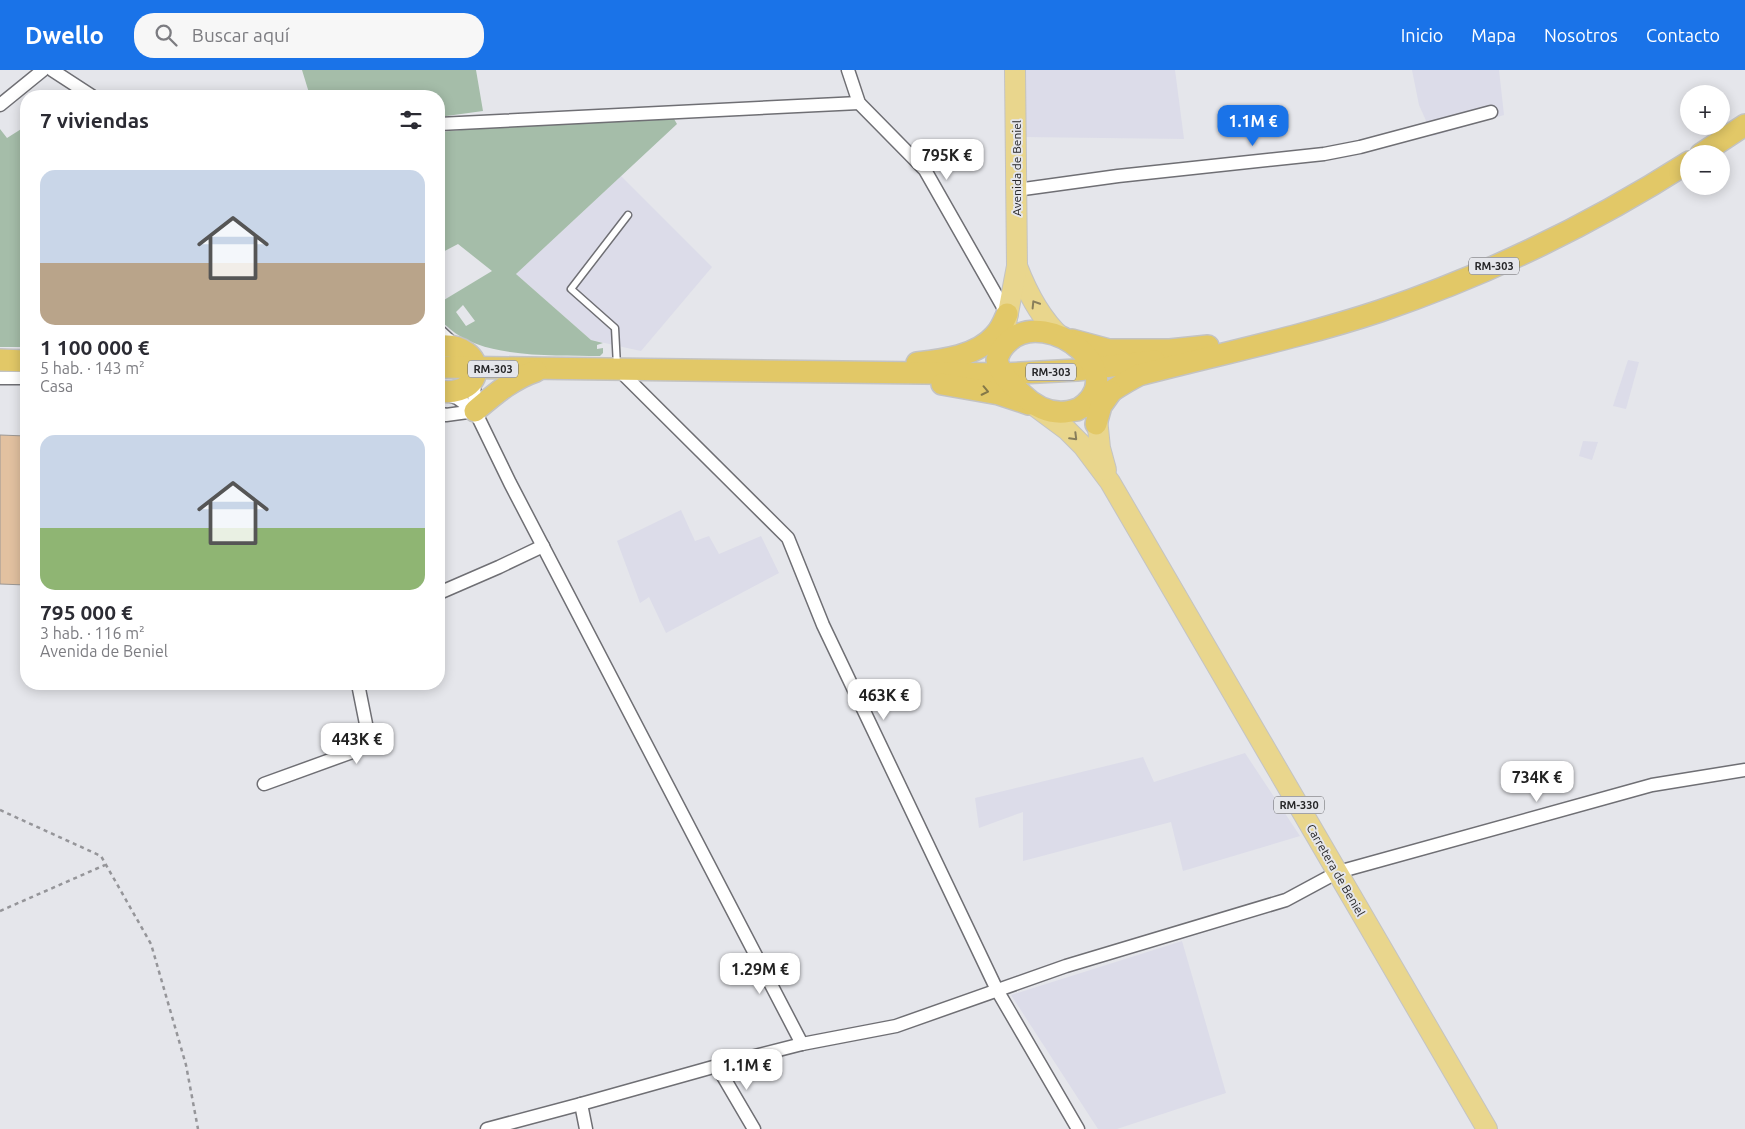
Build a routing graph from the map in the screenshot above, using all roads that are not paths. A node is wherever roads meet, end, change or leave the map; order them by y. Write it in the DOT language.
graph roads {
  1 [pos="43,70"];
  2 [pos="52,70"];
  3 [pos="848,70"];
  4 [pos="1015,70"];
  5 [pos="83,90"];
  6 [pos="859,103"];
  7 [pos="0,105"];
  8 [pos="1491,112"];
  9 [pos="445,124"];
  10 [pos="1745,125"];
  11 [pos="1715,145"];
  12 [pos="1680,168"];
  13 [pos="1016,190"];
  14 [pos="628,215"];
  15 [pos="1016,266"];
  16 [pos="1007,314"];
  17 [pos="1061,337"];
  18 [pos="445,338"];
  19 [pos="1285,338"];
  20 [pos="997,343"];
  21 [pos="462,358"];
  22 [pos="0,360"];
  23 [pos="20,361"];
  24 [pos="445,365"];
  25 [pos="546,368"];
  26 [pos="618,370"];
  27 [pos="815,372"];
  28 [pos="1003,374"];
  29 [pos="0,378"];
  30 [pos="20,378"];
  31 [pos="1100,387"];
  32 [pos="445,393"];
  33 [pos="445,394"];
  34 [pos="1036,407"];
  35 [pos="475,411"];
  36 [pos="445,414"];
  37 [pos="1096,424"];
  38 [pos="1110,482"];
  39 [pos="543,546"];
  40 [pos="445,590"];
  41 [pos="359,690"];
  42 [pos="1745,770"];
  43 [pos="264,784"];
  44 [pos="1338,872"];
  45 [pos="997,990"];
  46 [pos="802,1044"];
  47 [pos="717,1066"];
  48 [pos="581,1104"];
  49 [pos="487,1129"];
  50 [pos="586,1129"];
  51 [pos="754,1129"];
  52 [pos="1078,1129"];
  53 [pos="1488,1129"];
  1 -- 7 [label="street"];
  2 -- 5 [label="street"];
  3 -- 6 [label="street"];
  4 -- 13 [label="main road, Avenida de Beniel"];
  6 -- 9 [label="street"];
  6 -- 16 [label="street"];
  8 -- 13 [label="street"];
  10 -- 11 [label="highway"];
  12 -- 19 [label="highway, RM-303"];
  13 -- 15 [label="main road, Avenida de Beniel"];
  14 -- 26 [label="lane"];
  15 -- 16 [label="main road"];
  17 -- 15 [label="main road, one-way"];
  16 -- 20 [label="highway"];
  17 -- 19 [label="highway"];
  17 -- 20 [label="highway"];
  17 -- 31 [label="highway"];
  18 -- 21 [label="street"];
  19 -- 31 [label="highway"];
  19 -- 31 [label="highway, RM-303"];
  20 -- 27 [label="highway"];
  20 -- 28 [label="highway"];
  21 -- 24 [label="highway, RM-303"];
  21 -- 25 [label="highway, RM-303"];
  21 -- 32 [label="highway"];
  21 -- 35 [label="street"];
  22 -- 23 [label="highway"];
  25 -- 26 [label="highway, RM-303"];
  25 -- 35 [label="highway"];
  26 -- 27 [label="highway, RM-303"];
  26 -- 45 [label="street"];
  27 -- 28 [label="highway, RM-303"];
  27 -- 34 [label="highway, one-way"];
  28 -- 31 [label="highway, RM-303"];
  28 -- 34 [label="highway"];
  29 -- 30 [label="street"];
  31 -- 34 [label="highway"];
  31 -- 37 [label="highway"];
  33 -- 35 [label="street"];
  34 -- 38 [label="main road, one-way"];
  35 -- 36 [label="street"];
  35 -- 39 [label="street"];
  37 -- 38 [label="main road"];
  38 -- 44 [label="main road, Carretera de Beniel / RM-330"];
  39 -- 40 [label="street"];
  39 -- 46 [label="street"];
  41 -- 43 [label="street"];
  42 -- 44 [label="street"];
  44 -- 45 [label="street"];
  44 -- 53 [label="main road, Carretera de Beniel / RM-330"];
  45 -- 46 [label="street"];
  45 -- 52 [label="street"];
  46 -- 47 [label="street"];
  47 -- 48 [label="street"];
  47 -- 51 [label="street"];
  48 -- 49 [label="street"];
  48 -- 50 [label="street"];
}
